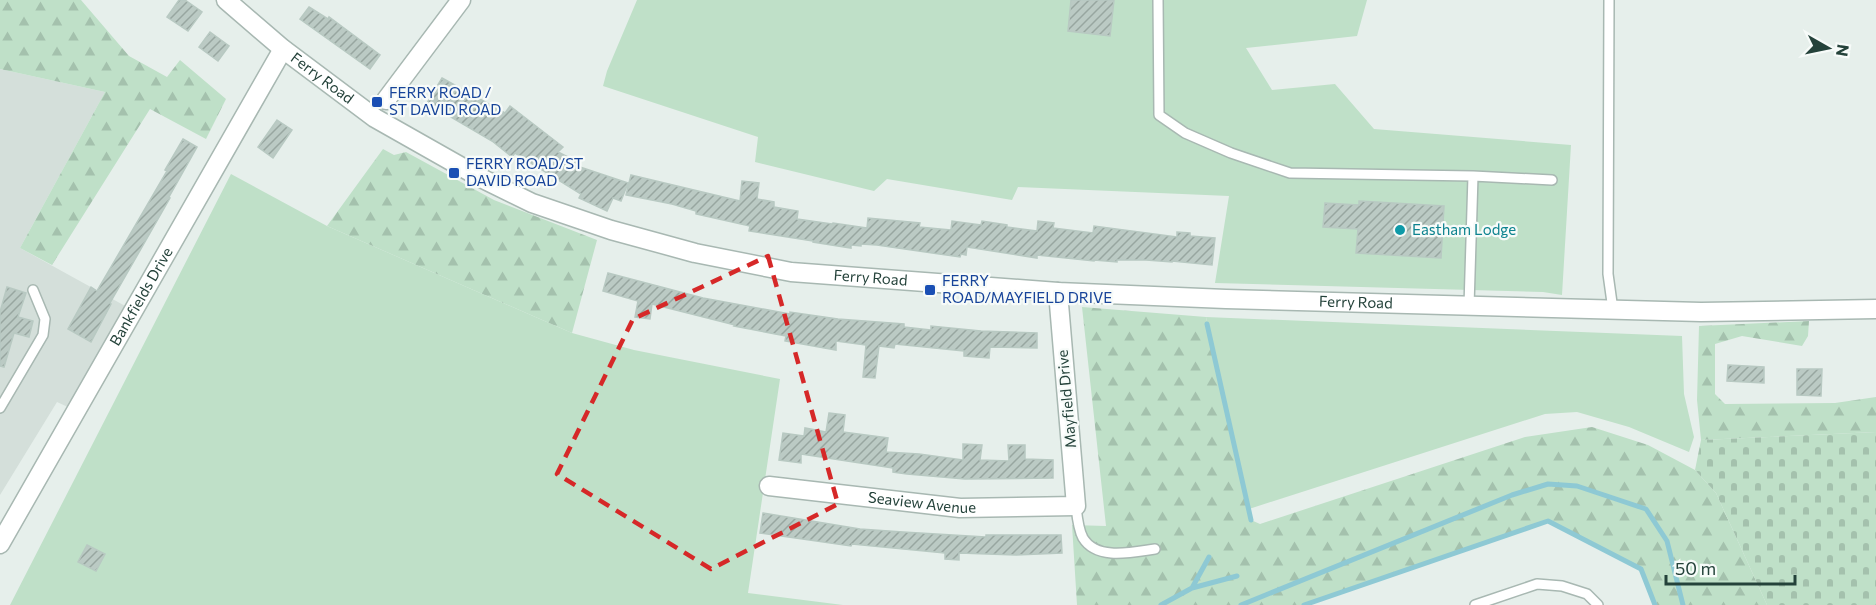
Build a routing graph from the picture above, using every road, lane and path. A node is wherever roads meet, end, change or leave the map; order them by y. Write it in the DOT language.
graph roads {
  1 [pos="226,0"];
  2 [pos="461,0"];
  3 [pos="1158,0"];
  4 [pos="1609,0"];
  5 [pos="283,49"];
  6 [pos="386,100"];
  7 [pos="1473,176"];
  8 [pos="1552,180"];
  9 [pos="33,290"];
  10 [pos="1058,292"];
  11 [pos="1469,306"];
  12 [pos="1876,309"];
  13 [pos="1613,310"];
  14 [pos="0,408"];
  15 [pos="769,486"];
  16 [pos="1076,506"];
  17 [pos="0,544"];
  18 [pos="1155,549"];
  19 [pos="1475,605"];
  20 [pos="1598,605"];
  1 -- 5 [label="street, Ferry Road"];
  2 -- 6 [label="street"];
  3 -- 7 [label="lane"];
  4 -- 13 [label="lane"];
  5 -- 10 [label="street, Ferry Road"];
  5 -- 17 [label="street, Bankfields Drive"];
  7 -- 8 [label="lane"];
  7 -- 11 [label="lane"];
  9 -- 14 [label="lane"];
  10 -- 11 [label="street, Ferry Road"];
  10 -- 16 [label="street, Mayfield Drive"];
  11 -- 13 [label="street, Ferry Road"];
  12 -- 13 [label="street, Ferry Road"];
  15 -- 16 [label="street, Seaview Avenue"];
  16 -- 18 [label="lane"];
  19 -- 20 [label="lane"];
}
